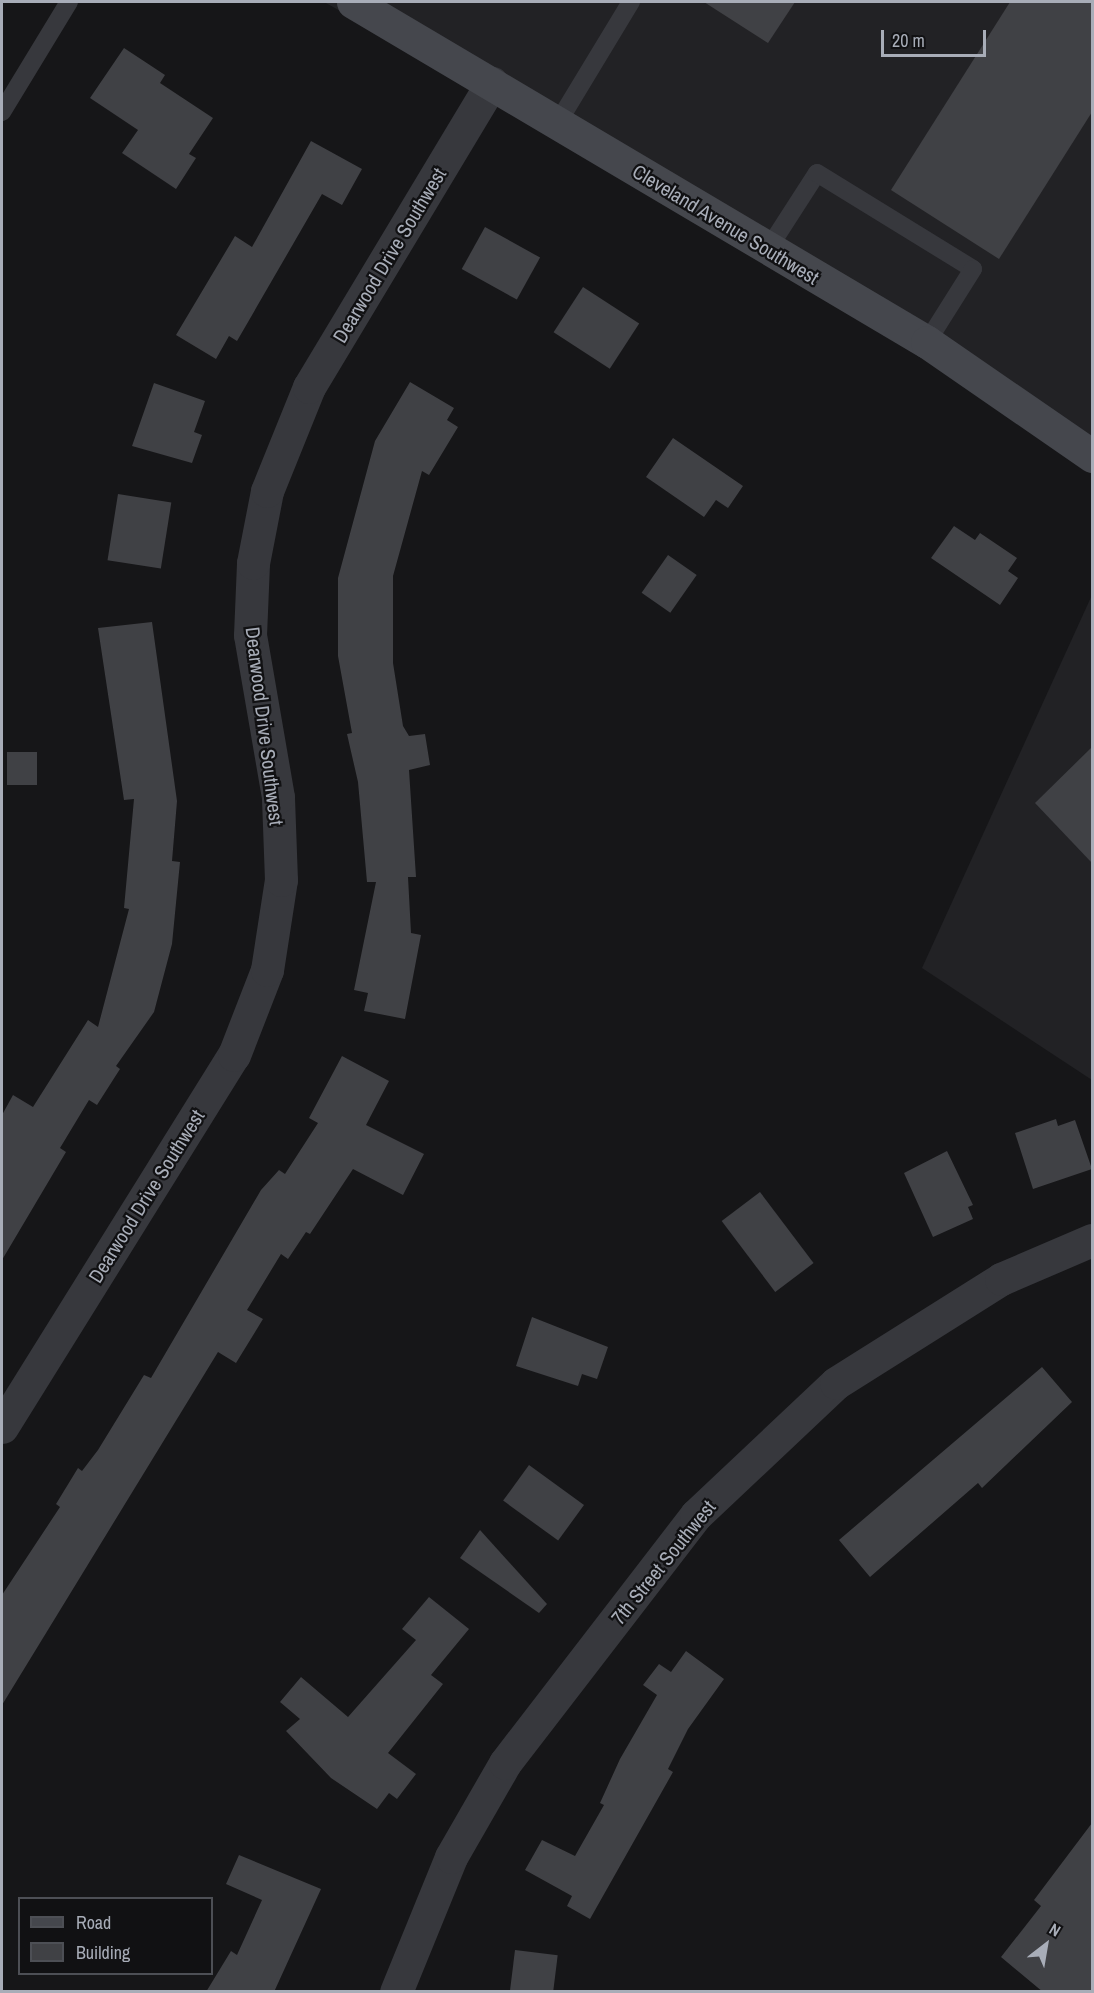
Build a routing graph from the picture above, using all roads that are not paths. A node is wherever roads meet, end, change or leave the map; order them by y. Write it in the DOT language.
graph roads {
  1 [pos="69,2"];
  2 [pos="353,2"];
  3 [pos="631,2"];
  4 [pos="492,83"];
  5 [pos="2,112"];
  6 [pos="557,124"];
  7 [pos="768,249"];
  8 [pos="927,342"];
  9 [pos="1092,456"];
  10 [pos="1092,1240"];
  11 [pos="2,1427"];
  12 [pos="396,1992"];
  1 -- 5 [label="lane"];
  2 -- 4 [label="main road, Cleveland Avenue Southwest"];
  3 -- 6 [label="lane"];
  4 -- 6 [label="main road, Cleveland Avenue Southwest"];
  4 -- 11 [label="street, Dearwood Drive Southwest"];
  6 -- 7 [label="main road, Cleveland Avenue Southwest"];
  7 -- 8 [label="main road, Cleveland Avenue Southwest"];
  7 -- 8 [label="lane"];
  8 -- 9 [label="main road, Cleveland Avenue Southwest"];
  10 -- 12 [label="street, 7th Street Southwest"];
}
